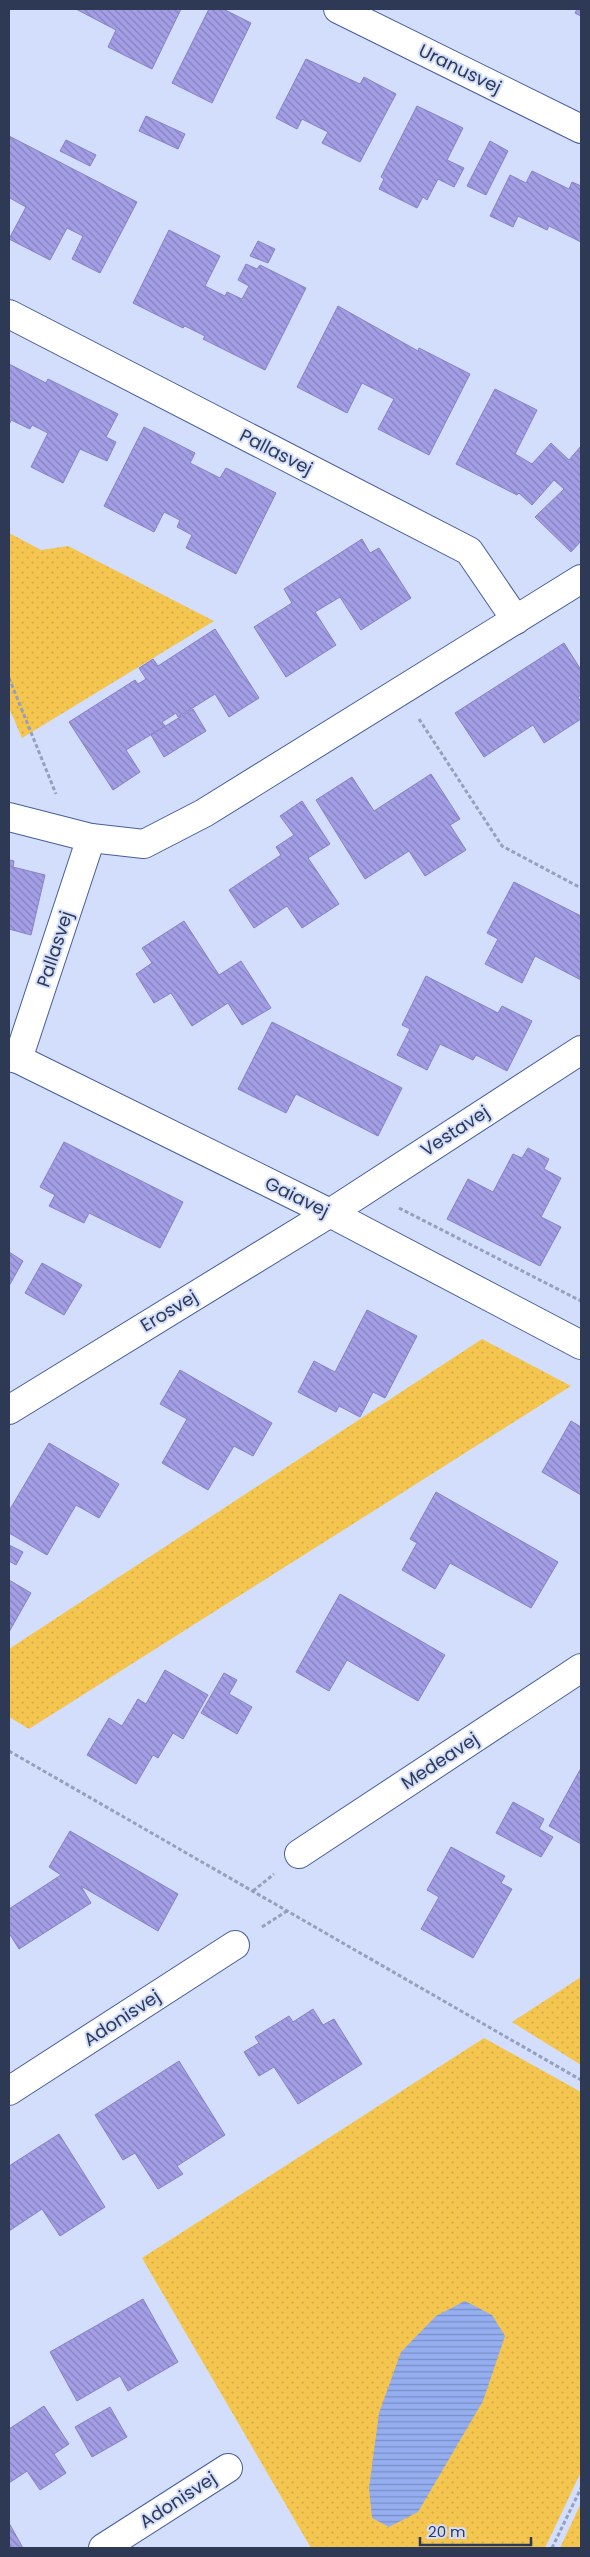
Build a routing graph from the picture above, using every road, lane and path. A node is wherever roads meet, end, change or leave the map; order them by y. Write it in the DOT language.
graph roads {
  1 [pos="338,9"];
  2 [pos="581,129"];
  3 [pos="9,314"];
  4 [pos="581,579"];
  5 [pos="516,620"];
  6 [pos="9,678"];
  7 [pos="401,691"];
  8 [pos="9,817"];
  9 [pos="82,836"];
  10 [pos="581,888"];
  11 [pos="581,1050"];
  12 [pos="14,1058"];
  13 [pos="330,1213"];
  14 [pos="581,1345"];
  15 [pos="9,1410"];
  16 [pos="581,1668"];
  17 [pos="9,1751"];
  18 [pos="300,1854"];
  19 [pos="234,1944"];
  20 [pos="581,2080"];
  21 [pos="9,2091"];
  22 [pos="228,2468"];
  23 [pos="581,2488"];
  24 [pos="103,2548"];
  25 [pos="552,2548"];
  1 -- 2 [label="street, Uranusvej"];
  3 -- 5 [label="street, Pallasvej"];
  4 -- 5 [label="street"];
  5 -- 7 [label="street"];
  6 -- 9 [label="path"];
  7 -- 9 [label="street"];
  7 -- 10 [label="path"];
  8 -- 9 [label="street"];
  9 -- 12 [label="street, Pallasvej"];
  11 -- 13 [label="street, Vestavej"];
  12 -- 13 [label="street, Gaiavej"];
  13 -- 14 [label="street, Gaiavej"];
  13 -- 15 [label="street, Erosvej"];
  16 -- 18 [label="street, Medeavej"];
  17 -- 20 [label="path"];
  19 -- 21 [label="street, Adonisvej"];
  22 -- 24 [label="street, Adonisvej"];
  23 -- 25 [label="path"];
}
